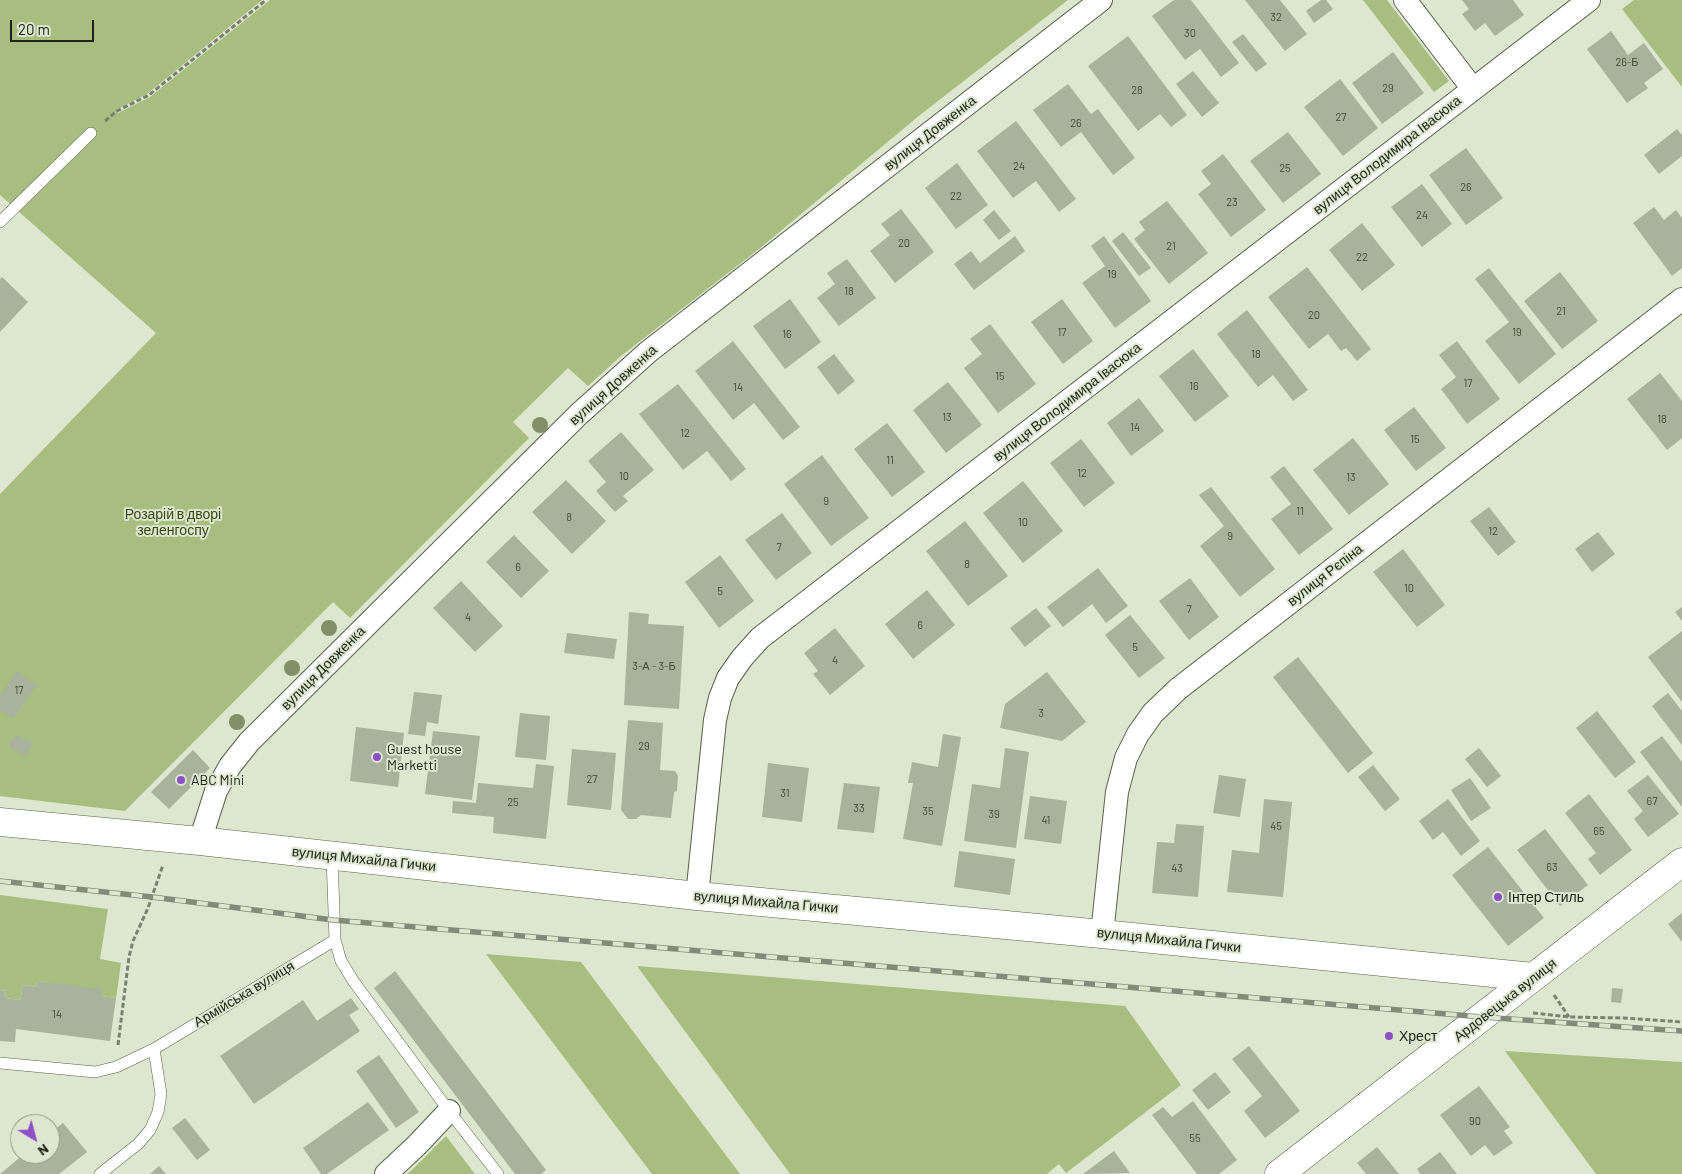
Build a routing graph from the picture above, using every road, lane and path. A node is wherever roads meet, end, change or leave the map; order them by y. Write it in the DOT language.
graph roads {
  1 [pos="266,0"];
  2 [pos="1101,0"];
  3 [pos="1405,0"];
  4 [pos="1589,0"];
  5 [pos="1473,89"];
  6 [pos="91,133"];
  7 [pos="0,222"];
  8 [pos="1682,299"];
  9 [pos="0,822"];
  10 [pos="172,839"];
  11 [pos="200,841"];
  12 [pos="332,856"];
  13 [pos="1682,862"];
  14 [pos="697,896"];
  15 [pos="1102,934"];
  16 [pos="334,940"];
  17 [pos="1533,977"];
  18 [pos="1493,1009"];
  19 [pos="1682,1022"];
  20 [pos="154,1049"];
  21 [pos="0,1062"];
  22 [pos="116,1067"];
  23 [pos="449,1111"];
  24 [pos="100,1174"];
  25 [pos="386,1174"];
  26 [pos="498,1174"];
  27 [pos="1279,1174"];
  1 -- 6 [label="path"];
  2 -- 11 [label="street, вулиця Довженка"];
  3 -- 5 [label="street"];
  4 -- 5 [label="street, вулиця Володимира Івасюка"];
  5 -- 14 [label="street, вулиця Володимира Івасюка"];
  6 -- 7 [label="lane"];
  8 -- 15 [label="street, вулиця Рєпіна"];
  9 -- 10 [label="main road, вулиця Михайла Гички"];
  10 -- 11 [label="main road, вулиця Михайла Гички"];
  10 -- 22 [label="path"];
  11 -- 12 [label="main road, вулиця Михайла Гички"];
  12 -- 14 [label="main road, вулиця Михайла Гички"];
  12 -- 16 [label="lane"];
  13 -- 17 [label="main road, Ардовецька вулиця"];
  14 -- 15 [label="main road, вулиця Михайла Гички"];
  15 -- 17 [label="main road, вулиця Михайла Гички"];
  16 -- 20 [label="lane, Армійська вулиця"];
  16 -- 23 [label="lane"];
  17 -- 18 [label="main road, Ардовецька вулиця"];
  18 -- 19 [label="path"];
  18 -- 27 [label="main road, Ардовецька вулиця"];
  20 -- 22 [label="lane, Армійська вулиця"];
  20 -- 24 [label="lane"];
  21 -- 22 [label="lane, Армійська вулиця"];
  23 -- 25 [label="street"];
  23 -- 26 [label="lane"];
}
